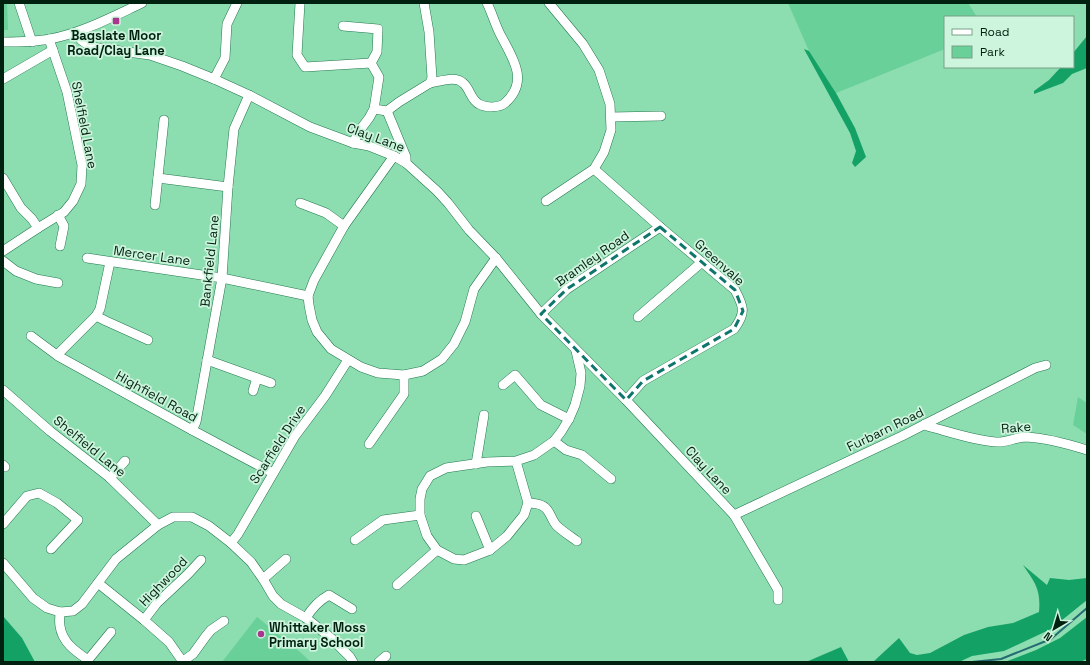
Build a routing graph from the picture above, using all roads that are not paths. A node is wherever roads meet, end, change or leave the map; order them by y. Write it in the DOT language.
graph roads {
  1 [pos="19,3"];
  2 [pos="142,3"];
  3 [pos="237,3"];
  4 [pos="300,3"];
  5 [pos="424,3"];
  6 [pos="487,3"];
  7 [pos="549,3"];
  8 [pos="343,26"];
  9 [pos="78,32"];
  10 [pos="49,39"];
  11 [pos="3,42"];
  12 [pos="32,42"];
  13 [pos="53,50"];
  14 [pos="371,63"];
  15 [pos="3,79"];
  16 [pos="214,79"];
  17 [pos="430,83"];
  18 [pos="249,95"];
  19 [pos="374,108"];
  20 [pos="388,111"];
  21 [pos="661,116"];
  22 [pos="611,117"];
  23 [pos="164,120"];
  24 [pos="353,143"];
  25 [pos="394,156"];
  26 [pos="406,163"];
  27 [pos="594,169"];
  28 [pos="3,178"];
  29 [pos="158,178"];
  30 [pos="228,187"];
  31 [pos="546,201"];
  32 [pos="300,202"];
  33 [pos="155,205"];
  34 [pos="58,215"];
  35 [pos="344,226"];
  36 [pos="660,227"];
  37 [pos="38,228"];
  38 [pos="60,246"];
  39 [pos="3,252"];
  40 [pos="87,258"];
  41 [pos="496,258"];
  42 [pos="3,261"];
  43 [pos="110,262"];
  44 [pos="702,262"];
  45 [pos="222,278"];
  46 [pos="58,284"];
  47 [pos="308,296"];
  48 [pos="541,314"];
  49 [pos="96,316"];
  50 [pos="638,317"];
  51 [pos="31,336"];
  52 [pos="148,340"];
  53 [pos="576,350"];
  54 [pos="57,355"];
  55 [pos="207,360"];
  56 [pos="348,360"];
  57 [pos="1046,365"];
  58 [pos="598,372"];
  59 [pos="581,373"];
  60 [pos="404,375"];
  61 [pos="257,378"];
  62 [pos="270,383"];
  63 [pos="503,385"];
  64 [pos="3,390"];
  65 [pos="252,391"];
  66 [pos="626,400"];
  67 [pos="484,415"];
  68 [pos="569,419"];
  69 [pos="925,424"];
  70 [pos="192,430"];
  71 [pos="554,441"];
  72 [pos="369,444"];
  73 [pos="1087,450"];
  74 [pos="125,461"];
  75 [pos="516,461"];
  76 [pos="476,464"];
  77 [pos="273,473"];
  78 [pos="110,478"];
  79 [pos="611,479"];
  80 [pos="528,503"];
  81 [pos="420,515"];
  82 [pos="734,515"];
  83 [pos="476,516"];
  84 [pos="3,524"];
  85 [pos="158,525"];
  86 [pos="355,540"];
  87 [pos="577,541"];
  88 [pos="231,543"];
  89 [pos="51,548"];
  90 [pos="437,550"];
  91 [pos="490,550"];
  92 [pos="286,559"];
  93 [pos="201,560"];
  94 [pos="3,563"];
  95 [pos="263,579"];
  96 [pos="98,583"];
  97 [pos="397,585"];
  98 [pos="778,600"];
  99 [pos="352,609"];
  100 [pos="60,612"];
  101 [pos="306,618"];
  102 [pos="144,620"];
  103 [pos="224,621"];
  104 [pos="111,632"];
  105 [pos="183,661"];
  106 [pos="353,662"];
  1 -- 12 [label="street"];
  2 -- 9 [label="street"];
  3 -- 16 [label="street"];
  4 -- 14 [label="street"];
  5 -- 17 [label="street"];
  6 -- 17 [label="street"];
  7 -- 22 [label="street"];
  8 -- 14 [label="street"];
  9 -- 10 [label="street"];
  9 -- 16 [label="street, Clay Lane"];
  10 -- 12 [label="street"];
  10 -- 13 [label="street, Shelfield Lane"];
  11 -- 12 [label="street"];
  13 -- 15 [label="street"];
  13 -- 34 [label="street, Shelfield Lane"];
  14 -- 19 [label="street"];
  16 -- 18 [label="street, Clay Lane"];
  17 -- 20 [label="street"];
  18 -- 24 [label="street, Clay Lane"];
  18 -- 30 [label="street, Bankfield Lane"];
  19 -- 20 [label="street"];
  19 -- 24 [label="street"];
  20 -- 26 [label="street"];
  21 -- 22 [label="street"];
  22 -- 27 [label="street"];
  23 -- 29 [label="street"];
  24 -- 25 [label="street, Clay Lane"];
  25 -- 26 [label="street, Clay Lane"];
  25 -- 35 [label="street"];
  26 -- 41 [label="street, Clay Lane"];
  27 -- 31 [label="street"];
  27 -- 36 [label="street, Greenvale"];
  28 -- 37 [label="street"];
  29 -- 30 [label="street"];
  29 -- 33 [label="street"];
  30 -- 45 [label="street, Bankfield Lane"];
  32 -- 35 [label="street"];
  34 -- 37 [label="street, Shelfield Lane"];
  34 -- 38 [label="street"];
  35 -- 47 [label="street"];
  36 -- 44 [label="street, Greenvale"];
  36 -- 48 [label="street, Bramley Road"];
  37 -- 39 [label="street, Shelfield Lane"];
  40 -- 43 [label="street, Mercer Lane"];
  41 -- 48 [label="street, Clay Lane"];
  41 -- 60 [label="street"];
  42 -- 46 [label="street"];
  43 -- 45 [label="street, Mercer Lane"];
  43 -- 49 [label="street"];
  44 -- 50 [label="street"];
  44 -- 66 [label="street, Greenvale"];
  45 -- 47 [label="street, Mercer Lane"];
  45 -- 55 [label="street, Bankfield Lane"];
  47 -- 56 [label="street"];
  48 -- 53 [label="street, Clay Lane"];
  49 -- 52 [label="street"];
  49 -- 54 [label="street"];
  51 -- 54 [label="street, Highfield Road"];
  53 -- 58 [label="street, Clay Lane"];
  53 -- 59 [label="street"];
  54 -- 70 [label="street, Highfield Road"];
  55 -- 61 [label="street"];
  55 -- 70 [label="street, Bankfield Lane"];
  56 -- 60 [label="street"];
  56 -- 77 [label="street, Scarfield Drive"];
  57 -- 69 [label="street, Furbarn Road"];
  58 -- 59 [label="street"];
  58 -- 66 [label="street, Clay Lane"];
  59 -- 68 [label="street"];
  60 -- 72 [label="street"];
  61 -- 62 [label="street"];
  61 -- 65 [label="street"];
  63 -- 68 [label="street"];
  64 -- 78 [label="street, Shelfield Lane"];
  66 -- 82 [label="street, Clay Lane"];
  67 -- 76 [label="street"];
  68 -- 71 [label="street"];
  69 -- 73 [label="street, Rake"];
  69 -- 82 [label="street, Furbarn Road"];
  70 -- 77 [label="street, Highfield Road"];
  71 -- 75 [label="street"];
  71 -- 79 [label="street"];
  74 -- 78 [label="street"];
  75 -- 76 [label="street"];
  75 -- 80 [label="street"];
  76 -- 81 [label="street"];
  77 -- 88 [label="street, Scarfield Drive"];
  78 -- 85 [label="street, Shelfield Lane"];
  80 -- 87 [label="street"];
  80 -- 91 [label="street"];
  81 -- 86 [label="street"];
  81 -- 90 [label="street"];
  82 -- 98 [label="street, Clay Lane"];
  83 -- 91 [label="street"];
  84 -- 89 [label="street"];
  85 -- 88 [label="street"];
  85 -- 96 [label="street"];
  88 -- 95 [label="street"];
  90 -- 91 [label="street"];
  90 -- 97 [label="street"];
  92 -- 95 [label="street"];
  93 -- 102 [label="street, Highwood"];
  94 -- 100 [label="street"];
  95 -- 101 [label="street"];
  96 -- 100 [label="street"];
  96 -- 102 [label="street, Highwood"];
  99 -- 101 [label="street"];
  100 -- 104 [label="street"];
  101 -- 106 [label="street"];
  102 -- 105 [label="street, Highwood"];
  103 -- 105 [label="street"];
}
